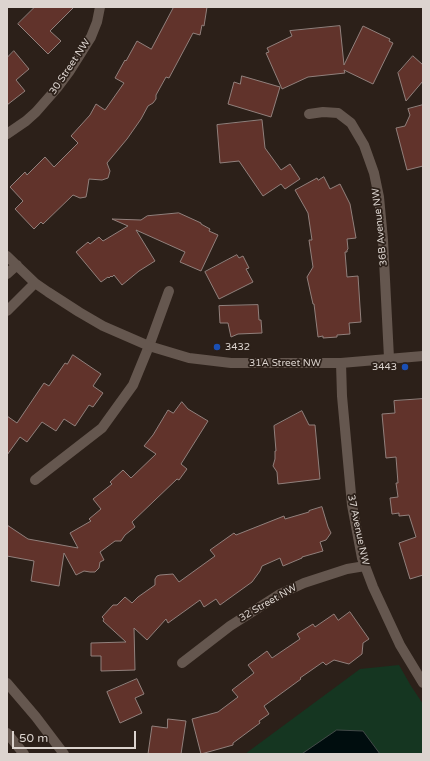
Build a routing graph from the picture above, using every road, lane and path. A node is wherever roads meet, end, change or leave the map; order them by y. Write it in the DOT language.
graph roads {
  1 [pos="100,7"];
  2 [pos="309,114"];
  3 [pos="7,134"];
  4 [pos="7,256"];
  5 [pos="17,265"];
  6 [pos="7,274"];
  7 [pos="36,282"];
  8 [pos="169,291"];
  9 [pos="7,311"];
  10 [pos="149,346"];
  11 [pos="423,356"];
  12 [pos="389,358"];
  13 [pos="341,364"];
  14 [pos="35,480"];
  15 [pos="365,566"];
  16 [pos="182,663"];
  17 [pos="7,683"];
  18 [pos="423,683"];
  19 [pos="7,733"];
  20 [pos="24,754"];
  21 [pos="64,754"];
  1 -- 3 [label="street, 30 Street NW"];
  2 -- 12 [label="street, 36B Avenue NW"];
  4 -- 5 [label="street, 31A Street NW"];
  5 -- 6 [label="street"];
  5 -- 7 [label="street, 31A Street NW"];
  7 -- 9 [label="street"];
  7 -- 10 [label="street, 31A Street NW"];
  8 -- 10 [label="street"];
  10 -- 13 [label="street, 31A Street NW"];
  10 -- 14 [label="street"];
  11 -- 12 [label="street, 31A Street NW"];
  12 -- 13 [label="street, 31A Street NW"];
  13 -- 15 [label="street, 37 Avenue NW"];
  15 -- 16 [label="street, 32 Street NW"];
  15 -- 18 [label="street, 37 Avenue NW"];
  17 -- 21 [label="street"];
  19 -- 20 [label="street"];
}
